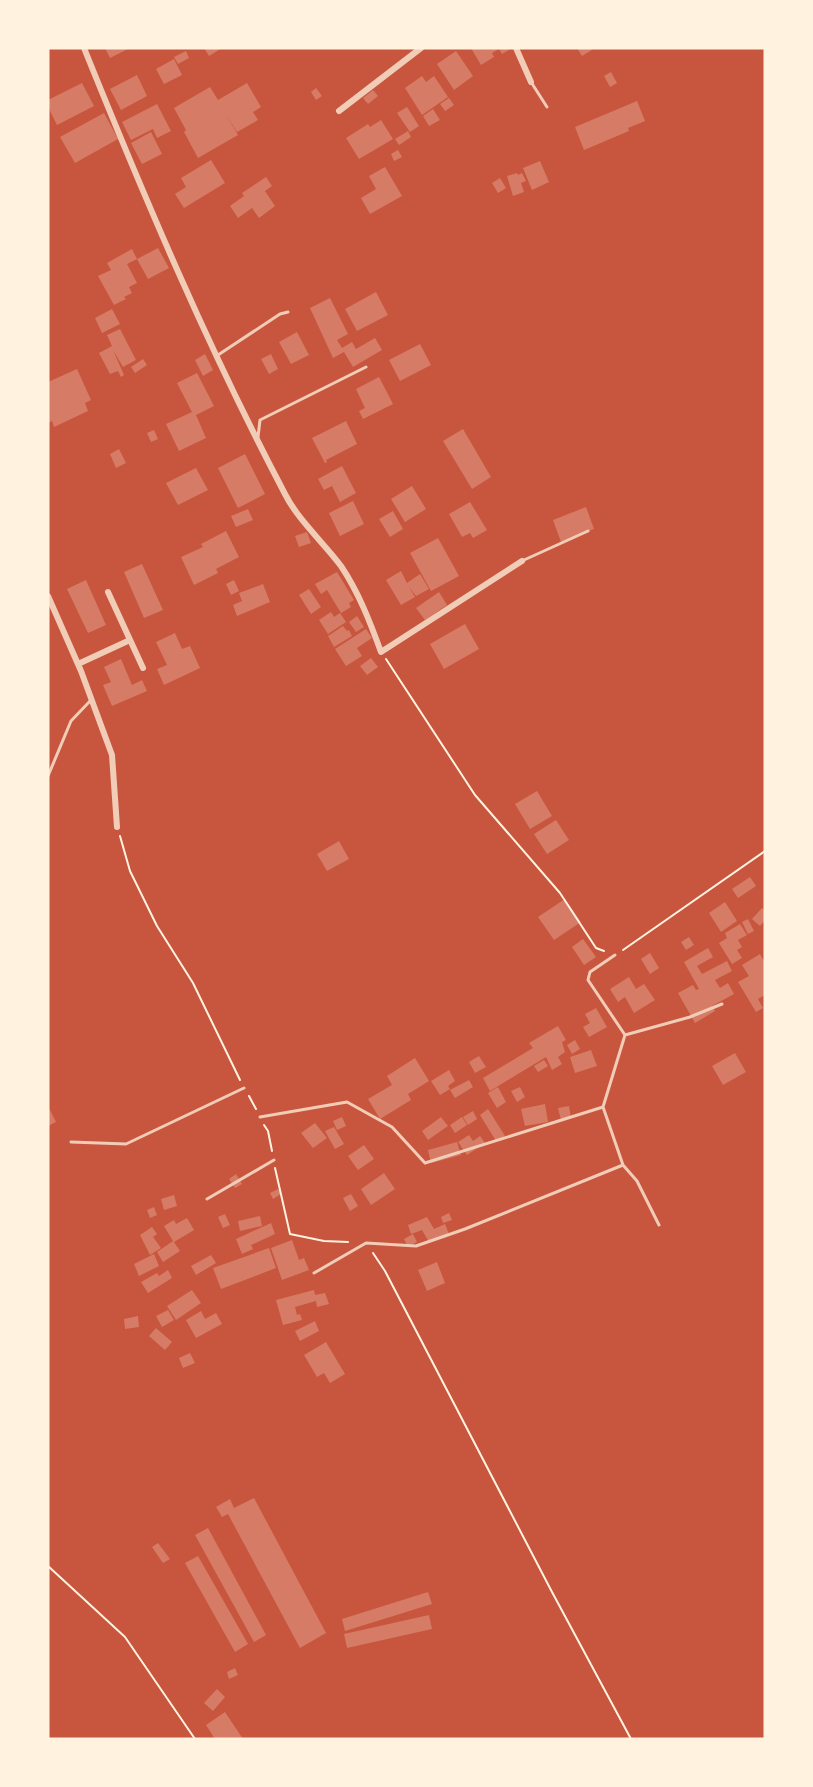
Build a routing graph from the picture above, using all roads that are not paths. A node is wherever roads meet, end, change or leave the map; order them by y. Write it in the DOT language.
graph roads {
  1 [pos="84,48"];
  2 [pos="421,48"];
  3 [pos="516,48"];
  4 [pos="531,82"];
  5 [pos="547,107"];
  6 [pos="339,111"];
  7 [pos="288,312"];
  8 [pos="216,356"];
  9 [pos="366,368"];
  10 [pos="258,439"];
  11 [pos="588,531"];
  12 [pos="522,561"];
  13 [pos="108,592"];
  14 [pos="48,596"];
  15 [pos="130,640"];
  16 [pos="78,664"];
  17 [pos="143,668"];
  18 [pos="91,699"];
  19 [pos="48,776"];
  20 [pos="117,828"];
  21 [pos="615,955"];
  22 [pos="722,1004"];
  23 [pos="625,1035"];
  24 [pos="244,1089"];
  25 [pos="603,1107"];
  26 [pos="260,1117"];
  27 [pos="71,1142"];
  28 [pos="274,1160"];
  29 [pos="623,1165"];
  30 [pos="207,1199"];
  31 [pos="659,1225"];
  32 [pos="314,1273"];
  1 -- 8 [label="street"];
  2 -- 6 [label="street"];
  3 -- 4 [label="street"];
  4 -- 5 [label="lane"];
  7 -- 8 [label="lane"];
  8 -- 10 [label="street"];
  9 -- 10 [label="lane"];
  10 -- 12 [label="street"];
  11 -- 12 [label="lane"];
  13 -- 15 [label="street"];
  14 -- 16 [label="street"];
  15 -- 16 [label="street"];
  15 -- 17 [label="street"];
  16 -- 18 [label="street"];
  18 -- 19 [label="lane"];
  18 -- 20 [label="street"];
  21 -- 23 [label="lane"];
  22 -- 23 [label="lane"];
  23 -- 25 [label="lane"];
  24 -- 27 [label="lane"];
  25 -- 26 [label="lane"];
  25 -- 29 [label="lane"];
  28 -- 30 [label="lane"];
  29 -- 31 [label="lane"];
  29 -- 32 [label="lane"];
}
